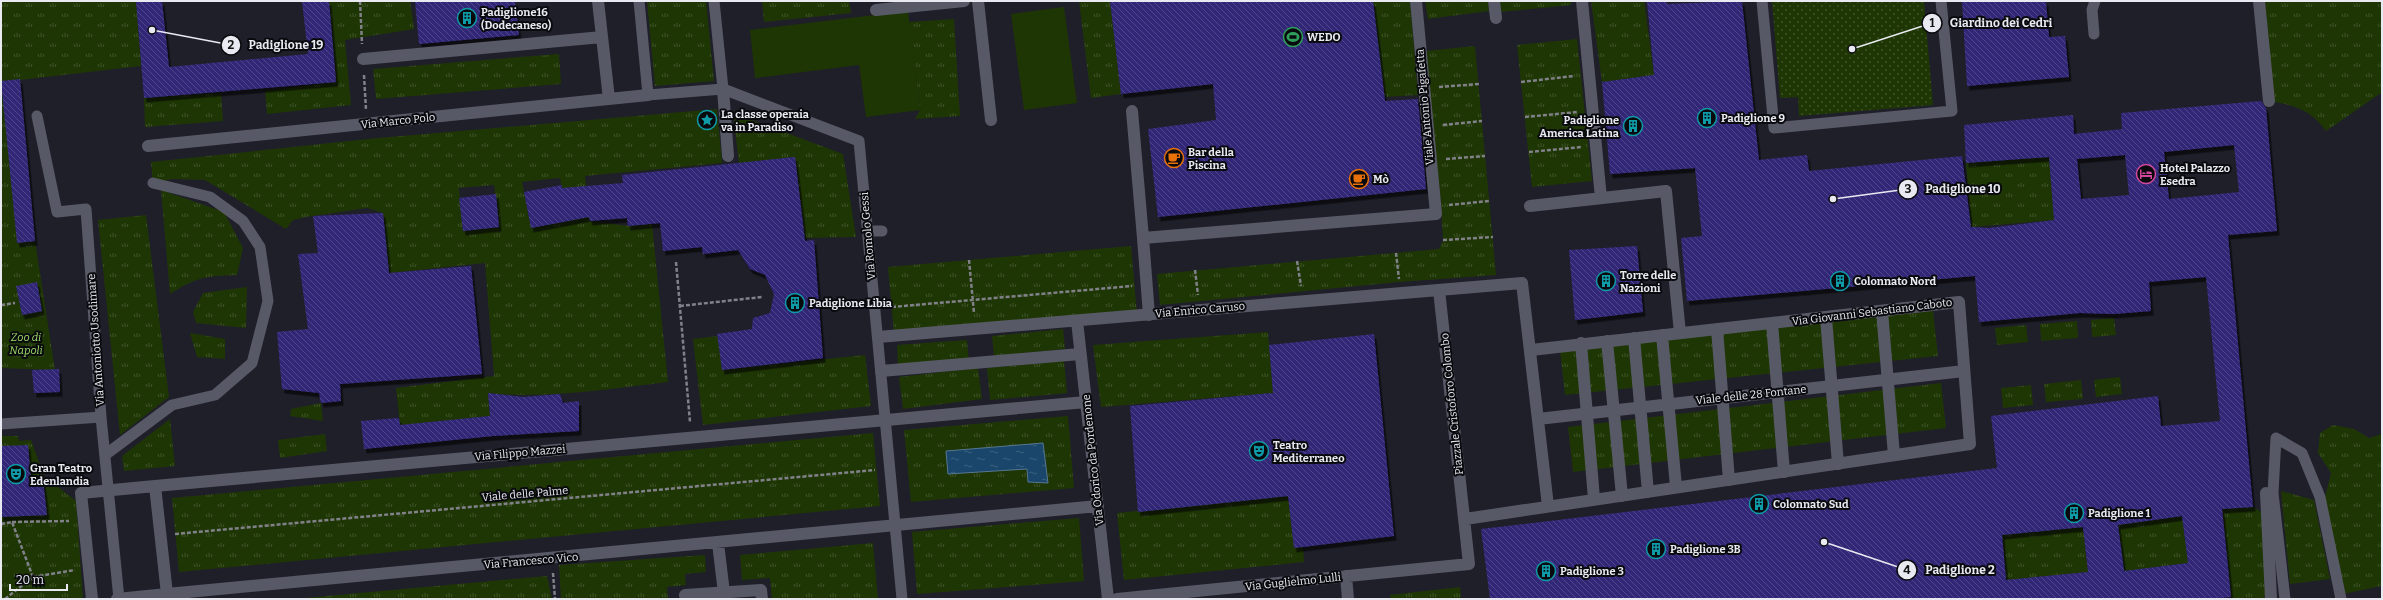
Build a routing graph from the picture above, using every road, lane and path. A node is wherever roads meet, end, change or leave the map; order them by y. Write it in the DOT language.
graph roads {
  1 [pos="598,1"];
  2 [pos="639,1"];
  3 [pos="714,1"];
  4 [pos="964,1"];
  5 [pos="978,1"];
  6 [pos="1416,1"];
  7 [pos="1494,1"];
  8 [pos="1582,1"];
  9 [pos="1762,1"];
  10 [pos="1942,1"];
  11 [pos="2095,1"];
  12 [pos="2259,1"];
  13 [pos="876,6"];
  14 [pos="1496,18"];
  15 [pos="2094,34"];
  16 [pos="602,37"];
  17 [pos="363,59"];
  18 [pos="1581,75"];
  19 [pos="1521,82"];
  20 [pos="1479,84"];
  21 [pos="1434,88"];
  22 [pos="723,89"];
  23 [pos="648,95"];
  24 [pos="609,99"];
  25 [pos="2268,101"];
  26 [pos="1132,111"];
  27 [pos="1585,111"];
  28 [pos="37,116"];
  29 [pos="1525,118"];
  30 [pos="991,120"];
  31 [pos="1482,121"];
  32 [pos="1440,125"];
  33 [pos="148,146"];
  34 [pos="1587,146"];
  35 [pos="1529,152"];
  36 [pos="728,156"];
  37 [pos="1485,156"];
  38 [pos="1444,159"];
  39 [pos="153,183"];
  40 [pos="1601,198"];
  41 [pos="1489,201"];
  42 [pos="1530,206"];
  43 [pos="1438,210"];
  44 [pos="882,230"];
  45 [pos="867,231"];
  46 [pos="1493,237"];
  47 [pos="1143,238"];
  48 [pos="1443,240"];
  49 [pos="1396,253"];
  50 [pos="969,260"];
  51 [pos="1297,261"];
  52 [pos="676,262"];
  53 [pos="1195,270"];
  54 [pos="1399,282"];
  55 [pos="1134,286"];
  56 [pos="1301,288"];
  57 [pos="1439,290"];
  58 [pos="1198,295"];
  59 [pos="762,297"];
  60 [pos="973,300"];
  61 [pos="15,303"];
  62 [pos="1,305"];
  63 [pos="680,306"];
  64 [pos="892,307"];
  65 [pos="1882,311"];
  66 [pos="1149,315"];
  67 [pos="1826,318"];
  68 [pos="1077,321"];
  69 [pos="1772,323"];
  70 [pos="976,329"];
  71 [pos="1717,329"];
  72 [pos="1680,333"];
  73 [pos="1662,335"];
  74 [pos="878,337"];
  75 [pos="1634,338"];
  76 [pos="1607,341"];
  77 [pos="1581,344"];
  78 [pos="1531,350"];
  79 [pos="1080,354"];
  80 [pos="881,371"];
  81 [pos="1964,371"];
  82 [pos="1888,379"];
  83 [pos="1832,386"];
  84 [pos="1778,392"];
  85 [pos="1723,398"];
  86 [pos="1086,402"];
  87 [pos="1668,404"];
  88 [pos="1640,408"];
  89 [pos="1614,410"];
  90 [pos="1587,414"];
  91 [pos="101,417"];
  92 [pos="885,419"];
  93 [pos="1538,419"];
  94 [pos="1,424"];
  95 [pos="692,438"];
  96 [pos="1894,455"];
  97 [pos="105,456"];
  98 [pos="1838,464"];
  99 [pos="890,469"];
  100 [pos="1784,472"];
  101 [pos="1729,480"];
  102 [pos="156,486"];
  103 [pos="1676,487"];
  104 [pos="108,490"];
  105 [pos="1648,492"];
  106 [pos="2266,493"];
  107 [pos="1622,496"];
  108 [pos="1594,499"];
  109 [pos="1098,506"];
  110 [pos="1548,506"];
  111 [pos="1465,518"];
  112 [pos="84,520"];
  113 [pos="12,522"];
  114 [pos="1,524"];
  115 [pos="895,526"];
  116 [pos="160,535"];
  117 [pos="718,543"];
  118 [pos="551,559"];
  119 [pos="1469,564"];
  120 [pos="89,567"];
  121 [pos="1346,576"];
  122 [pos="33,577"];
  123 [pos="724,592"];
  124 [pos="167,594"];
  125 [pos="4,599"];
  126 [pos="92,599"];
  127 [pos="119,599"];
  128 [pos="555,599"];
  129 [pos="686,599"];
  130 [pos="762,599"];
  131 [pos="902,599"];
  132 [pos="1108,599"];
  133 [pos="1117,599"];
  134 [pos="1348,599"];
  135 [pos="2271,599"];
  136 [pos="2285,599"];
  137 [pos="2341,599"];
  1 -- 16 [label="street"];
  2 -- 23 [label="lane"];
  3 -- 22 [label="lane"];
  4 -- 13 [label="street"];
  5 -- 30 [label="street"];
  6 -- 43 [label="street, Viale Antonio Pigafetta"];
  7 -- 14 [label="street"];
  8 -- 40 [label="street"];
  9 -- 10 [label="lane"];
  11 -- 15 [label="lane"];
  12 -- 25 [label="street"];
  16 -- 17 [label="street"];
  16 -- 24 [label="street"];
  18 -- 19 [label="path"];
  20 -- 21 [label="path"];
  22 -- 23 [label="lane, Via Romolo Gessi"];
  22 -- 36 [label="street"];
  22 -- 45 [label="lane, Via Romolo Gessi"];
  23 -- 24 [label="street, Via Marco Polo"];
  24 -- 33 [label="street, Via Marco Polo"];
  26 -- 47 [label="street"];
  27 -- 29 [label="path"];
  28 -- 91 [label="lane, Via Antoniotto Usodimare"];
  31 -- 32 [label="path"];
  34 -- 35 [label="path"];
  37 -- 38 [label="path"];
  39 -- 97 [label="lane"];
  40 -- 42 [label="street"];
  40 -- 72 [label="street"];
  41 -- 43 [label="path"];
  43 -- 47 [label="street"];
  44 -- 45 [label="lane"];
  45 -- 74 [label="lane, Via Romolo Gessi"];
  46 -- 48 [label="path"];
  47 -- 66 [label="street"];
  49 -- 54 [label="path"];
  50 -- 60 [label="path"];
  51 -- 56 [label="path"];
  52 -- 63 [label="path"];
  53 -- 58 [label="path"];
  55 -- 60 [label="path"];
  57 -- 66 [label="street, Via Enrico Caruso"];
  57 -- 78 [label="street, Via Enrico Caruso"];
  57 -- 111 [label="street, Piazzale Cristoforo Colombo"];
  59 -- 63 [label="path"];
  60 -- 64 [label="path"];
  60 -- 70 [label="path"];
  61 -- 62 [label="path"];
  63 -- 95 [label="path"];
  65 -- 67 [label="street, Via Giovanni Sebastiano Caboto"];
  65 -- 81 [label="street, Via Giovanni Sebastiano Caboto"];
  65 -- 82 [label="street"];
  66 -- 68 [label="street, Via Enrico Caruso"];
  67 -- 69 [label="street, Via Giovanni Sebastiano Caboto"];
  67 -- 83 [label="street"];
  68 -- 70 [label="street, Via Enrico Caruso"];
  68 -- 79 [label="street, Via Odorico da Pordenone"];
  69 -- 71 [label="street, Via Giovanni Sebastiano Caboto"];
  69 -- 84 [label="street"];
  70 -- 74 [label="street, Via Enrico Caruso"];
  71 -- 72 [label="street, Via Giovanni Sebastiano Caboto"];
  71 -- 85 [label="street"];
  72 -- 73 [label="street, Via Giovanni Sebastiano Caboto"];
  73 -- 75 [label="street, Via Giovanni Sebastiano Caboto"];
  73 -- 87 [label="street"];
  74 -- 80 [label="lane, Via Romolo Gessi"];
  75 -- 76 [label="street, Via Giovanni Sebastiano Caboto"];
  75 -- 88 [label="street"];
  76 -- 77 [label="street, Via Giovanni Sebastiano Caboto"];
  76 -- 89 [label="street"];
  77 -- 78 [label="street, Via Giovanni Sebastiano Caboto"];
  77 -- 90 [label="street"];
  78 -- 93 [label="street"];
  79 -- 80 [label="street"];
  79 -- 86 [label="street, Via Odorico da Pordenone"];
  80 -- 92 [label="lane, Via Romolo Gessi"];
  81 -- 82 [label="street, Viale delle 28 Fontane"];
  81 -- 96 [label="street, Via Giovanni Sebastiano Caboto"];
  82 -- 83 [label="street, Viale delle 28 Fontane"];
  82 -- 96 [label="street"];
  83 -- 84 [label="street, Viale delle 28 Fontane"];
  83 -- 98 [label="street"];
  84 -- 85 [label="street, Viale delle 28 Fontane"];
  84 -- 100 [label="street"];
  85 -- 87 [label="street, Viale delle 28 Fontane"];
  85 -- 101 [label="street"];
  86 -- 92 [label="street, Via Filippo Mazzei"];
  86 -- 109 [label="street, Via Odorico da Pordenone"];
  87 -- 88 [label="street, Viale delle 28 Fontane"];
  87 -- 103 [label="street"];
  88 -- 89 [label="street, Viale delle 28 Fontane"];
  88 -- 105 [label="street"];
  89 -- 90 [label="street, Viale delle 28 Fontane"];
  89 -- 107 [label="street"];
  90 -- 93 [label="street, Viale delle 28 Fontane"];
  90 -- 108 [label="street"];
  91 -- 94 [label="lane"];
  91 -- 97 [label="lane, Via Antoniotto Usodimare"];
  92 -- 95 [label="street, Via Filippo Mazzei"];
  92 -- 99 [label="lane, Via Romolo Gessi"];
  93 -- 110 [label="street"];
  95 -- 102 [label="street, Via Filippo Mazzei"];
  96 -- 98 [label="street, Via Giovanni Sebastiano Caboto"];
  97 -- 104 [label="lane, Via Antoniotto Usodimare"];
  98 -- 100 [label="street, Via Giovanni Sebastiano Caboto"];
  99 -- 115 [label="lane, Via Romolo Gessi"];
  99 -- 116 [label="path, Viale delle Palme"];
  100 -- 101 [label="street, Via Giovanni Sebastiano Caboto"];
  101 -- 103 [label="street, Via Giovanni Sebastiano Caboto"];
  102 -- 104 [label="street, Via Filippo Mazzei"];
  102 -- 116 [label="street"];
  103 -- 105 [label="street, Via Giovanni Sebastiano Caboto"];
  104 -- 112 [label="street, Via Filippo Mazzei"];
  104 -- 127 [label="lane, Via Antoniotto Usodimare"];
  105 -- 107 [label="street, Via Giovanni Sebastiano Caboto"];
  106 -- 135 [label="street"];
  107 -- 108 [label="street, Via Giovanni Sebastiano Caboto"];
  108 -- 110 [label="street, Via Giovanni Sebastiano Caboto"];
  109 -- 115 [label="street, Via Francesco Vico"];
  109 -- 132 [label="street, Via Odorico da Pordenone"];
  110 -- 111 [label="street"];
  111 -- 119 [label="street, Piazzale Cristoforo Colombo"];
  112 -- 113 [label="path"];
  112 -- 120 [label="street"];
  113 -- 114 [label="path"];
  113 -- 122 [label="path"];
  115 -- 117 [label="street, Via Francesco Vico"];
  115 -- 131 [label="lane, Via Romolo Gessi"];
  116 -- 124 [label="street"];
  117 -- 118 [label="street, Via Francesco Vico"];
  117 -- 123 [label="street"];
  118 -- 124 [label="street, Via Francesco Vico"];
  118 -- 128 [label="path"];
  119 -- 121 [label="street, Via Guglielmo Lulli"];
  120 -- 122 [label="path"];
  120 -- 126 [label="street"];
  121 -- 133 [label="street, Via Guglielmo Lulli"];
  121 -- 134 [label="street"];
  122 -- 125 [label="path"];
  123 -- 129 [label="street"];
  123 -- 130 [label="street"];
  124 -- 127 [label="street, Via Francesco Vico"];
  136 -- 137 [label="lane"];
}
